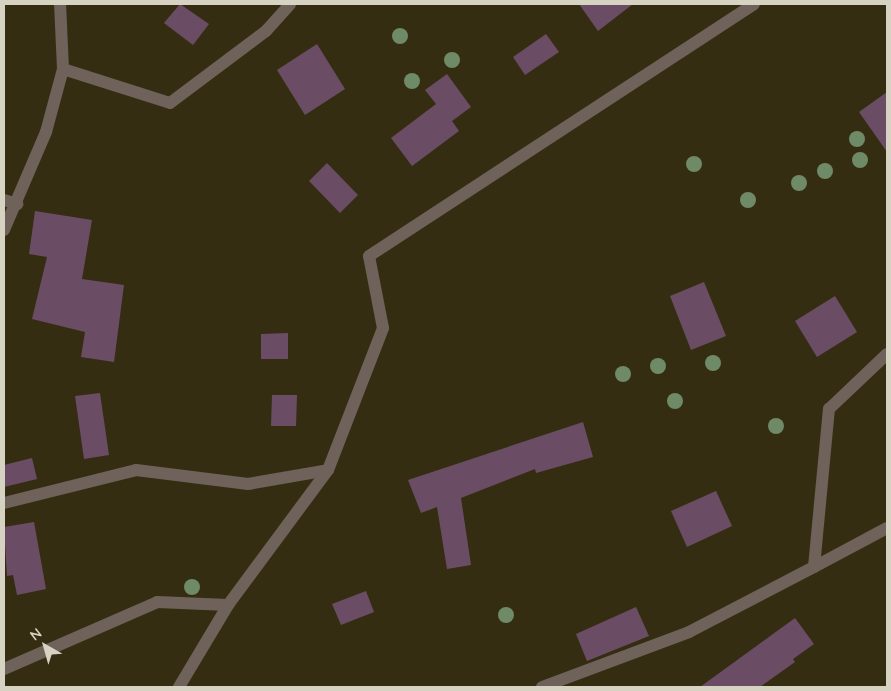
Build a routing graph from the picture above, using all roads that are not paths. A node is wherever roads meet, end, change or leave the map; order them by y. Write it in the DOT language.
graph roads {
  1 [pos="60,4"];
  2 [pos="290,4"];
  3 [pos="754,4"];
  4 [pos="62,69"];
  5 [pos="4,200"];
  6 [pos="17,204"];
  7 [pos="4,230"];
  8 [pos="887,354"];
  9 [pos="328,470"];
  10 [pos="4,503"];
  11 [pos="887,528"];
  12 [pos="814,567"];
  13 [pos="228,605"];
  14 [pos="4,669"];
  15 [pos="179,687"];
  16 [pos="542,687"];
  1 -- 4 [label="street"];
  2 -- 4 [label="street"];
  3 -- 9 [label="street"];
  4 -- 6 [label="street"];
  5 -- 6 [label="street"];
  6 -- 7 [label="street"];
  8 -- 12 [label="street"];
  9 -- 10 [label="street"];
  9 -- 13 [label="street"];
  11 -- 12 [label="street"];
  12 -- 16 [label="street"];
  13 -- 14 [label="street"];
  13 -- 15 [label="street"];
}
